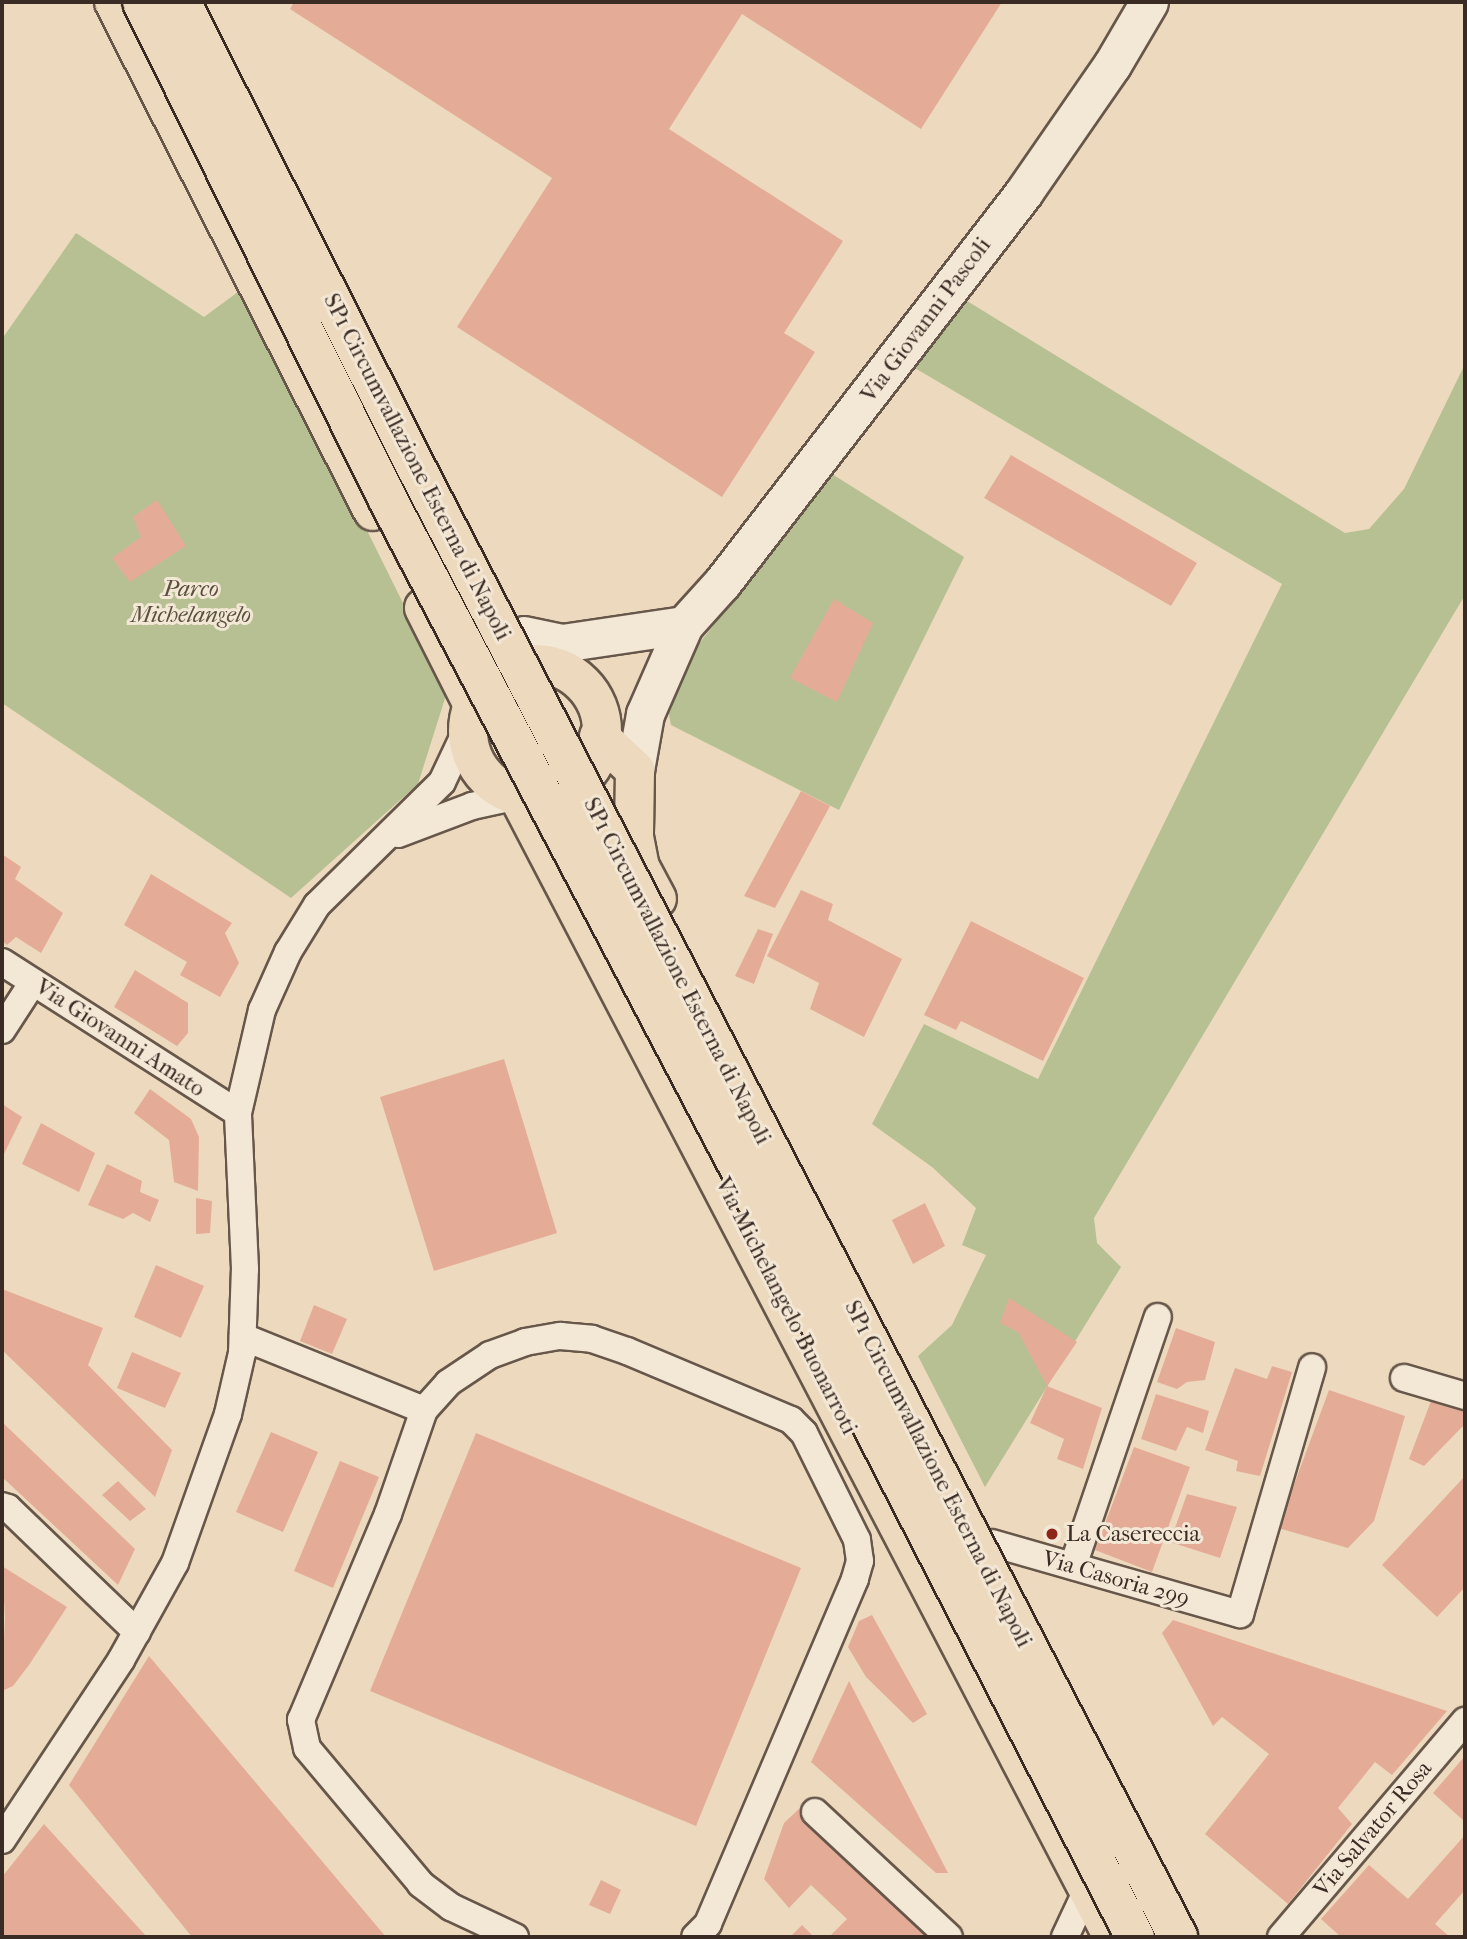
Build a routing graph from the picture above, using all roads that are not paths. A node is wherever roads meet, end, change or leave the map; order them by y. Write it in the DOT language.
graph roads {
  1 [pos="114,2"];
  2 [pos="142,2"];
  3 [pos="181,2"];
  4 [pos="197,2"];
  5 [pos="1149,2"];
  6 [pos="684,625"];
  7 [pos="538,655"];
  8 [pos="645,714"];
  9 [pos="471,716"];
  10 [pos="599,736"];
  11 [pos="635,770"];
  12 [pos="518,796"];
  13 [pos="390,837"];
  14 [pos="2,962"];
  15 [pos="33,982"];
  16 [pos="2,1030"];
  17 [pos="239,1113"];
  18 [pos="1158,1317"];
  19 [pos="243,1338"];
  20 [pos="1312,1367"];
  21 [pos="1404,1378"];
  22 [pos="1465,1396"];
  23 [pos="424,1410"];
  24 [pos="2,1506"];
  25 [pos="992,1544"];
  26 [pos="1073,1566"];
  27 [pos="137,1632"];
  28 [pos="1465,1721"];
  29 [pos="815,1812"];
  30 [pos="2,1840"];
  31 [pos="1088,1888"];
  32 [pos="515,1937"];
  33 [pos="695,1937"];
  34 [pos="949,1937"];
  35 [pos="1065,1937"];
  36 [pos="1113,1937"];
  37 [pos="1136,1937"];
  38 [pos="1178,1937"];
  39 [pos="1198,1937"];
  40 [pos="1281,1937"];
  1 -- 9 [label="main road"];
  2 -- 37 [label="main road, SP1 Circumvallazione Esterna di Napoli, bridge"];
  3 -- 38 [label="main road, SP1 Circumvallazione Esterna di Napoli, bridge"];
  4 -- 7 [label="main road"];
  5 -- 6 [label="street, Via Giovanni Pascoli"];
  6 -- 7 [label="street"];
  6 -- 8 [label="street, Via Giovanni Pascoli"];
  7 -- 9 [label="main road"];
  7 -- 10 [label="main road"];
  8 -- 10 [label="street"];
  8 -- 11 [label="street, Via Giovanni Pascoli"];
  9 -- 12 [label="main road"];
  9 -- 13 [label="street"];
  10 -- 11 [label="main road"];
  10 -- 12 [label="main road"];
  11 -- 25 [label="main road"];
  12 -- 13 [label="street"];
  12 -- 31 [label="main road, Via Michelangelo Buonarroti"];
  13 -- 17 [label="street"];
  14 -- 15 [label="street, Via Giovanni Amato"];
  15 -- 16 [label="street"];
  15 -- 17 [label="street, Via Giovanni Amato"];
  17 -- 19 [label="street"];
  18 -- 26 [label="street"];
  19 -- 23 [label="street"];
  19 -- 27 [label="street"];
  20 -- 26 [label="street, Via Casoria 299"];
  21 -- 22 [label="street"];
  23 -- 32 [label="street"];
  23 -- 33 [label="street"];
  24 -- 27 [label="street"];
  25 -- 26 [label="street, Via Casoria 299"];
  25 -- 39 [label="main road"];
  27 -- 30 [label="street"];
  28 -- 40 [label="street, Via Salvator Rosa"];
  29 -- 34 [label="street"];
  31 -- 35 [label="street"];
  31 -- 36 [label="main road, Via Michelangelo Buonarroti"];
}
